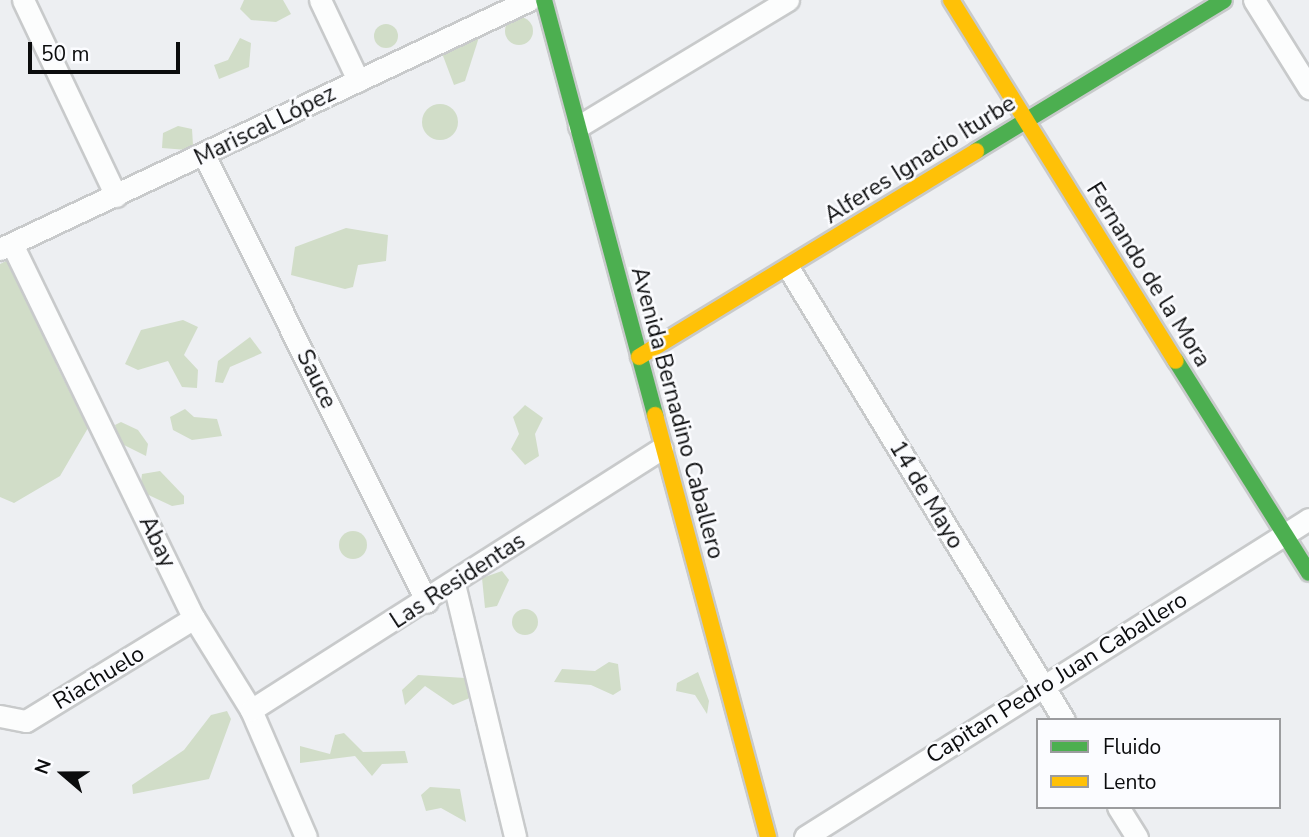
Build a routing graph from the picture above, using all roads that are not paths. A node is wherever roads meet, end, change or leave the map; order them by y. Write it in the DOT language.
graph roads {
  1 [pos="23,0"];
  2 [pos="320,0"];
  3 [pos="529,0"];
  4 [pos="544,0"];
  5 [pos="788,0"];
  6 [pos="951,0"];
  7 [pos="1224,0"];
  8 [pos="1254,0"];
  9 [pos="358,80"];
  10 [pos="1309,88"];
  11 [pos="1025,122"];
  12 [pos="579,126"];
  13 [pos="205,157"];
  14 [pos="116,196"];
  15 [pos="6,247"];
  16 [pos="789,269"];
  17 [pos="639,357"];
  18 [pos="662,447"];
  19 [pos="1309,519"];
  20 [pos="1284,534"];
  21 [pos="1309,573"];
  22 [pos="454,584"];
  23 [pos="427,602"];
  24 [pos="194,618"];
  25 [pos="1043,687"];
  26 [pos="250,710"];
  27 [pos="0,716"];
  28 [pos="1063,718"];
  29 [pos="1119,809"];
  30 [pos="306,837"];
  31 [pos="515,837"];
  32 [pos="768,837"];
  33 [pos="805,837"];
  34 [pos="1137,837"];
  1 -- 14 [label="street"];
  2 -- 9 [label="street"];
  3 -- 9 [label="street, Mariscal López"];
  4 -- 12 [label="street, Avenida Bernadino Caballero"];
  5 -- 12 [label="street"];
  6 -- 11 [label="street, Fernando de la Mora"];
  7 -- 11 [label="street, Alferes Ignacio Iturbe"];
  8 -- 10 [label="street"];
  9 -- 13 [label="street, Mariscal López"];
  11 -- 16 [label="street, Alferes Ignacio Iturbe"];
  11 -- 20 [label="street, Fernando de la Mora"];
  12 -- 17 [label="street, Avenida Bernadino Caballero"];
  13 -- 14 [label="street, Mariscal López"];
  13 -- 23 [label="street, Sauce"];
  14 -- 15 [label="street, Mariscal López"];
  15 -- 24 [label="street, Abay"];
  16 -- 17 [label="street, Alferes Ignacio Iturbe"];
  16 -- 25 [label="street, 14 de Mayo"];
  17 -- 18 [label="street, Avenida Bernadino Caballero"];
  18 -- 22 [label="street, Las Residentas"];
  18 -- 32 [label="street, Avenida Bernadino Caballero"];
  19 -- 20 [label="street, Capitan Pedro Juan Caballero"];
  20 -- 21 [label="street, Fernando de la Mora"];
  20 -- 25 [label="street, Capitan Pedro Juan Caballero"];
  22 -- 23 [label="street, Las Residentas"];
  22 -- 31 [label="street"];
  23 -- 26 [label="street, Las Residentas"];
  24 -- 26 [label="street, Abay"];
  24 -- 27 [label="street, Riachuelo"];
  25 -- 28 [label="street, 14 de Mayo"];
  25 -- 33 [label="street, Capitan Pedro Juan Caballero"];
  26 -- 30 [label="street, Abay"];
  29 -- 34 [label="street"];
}
